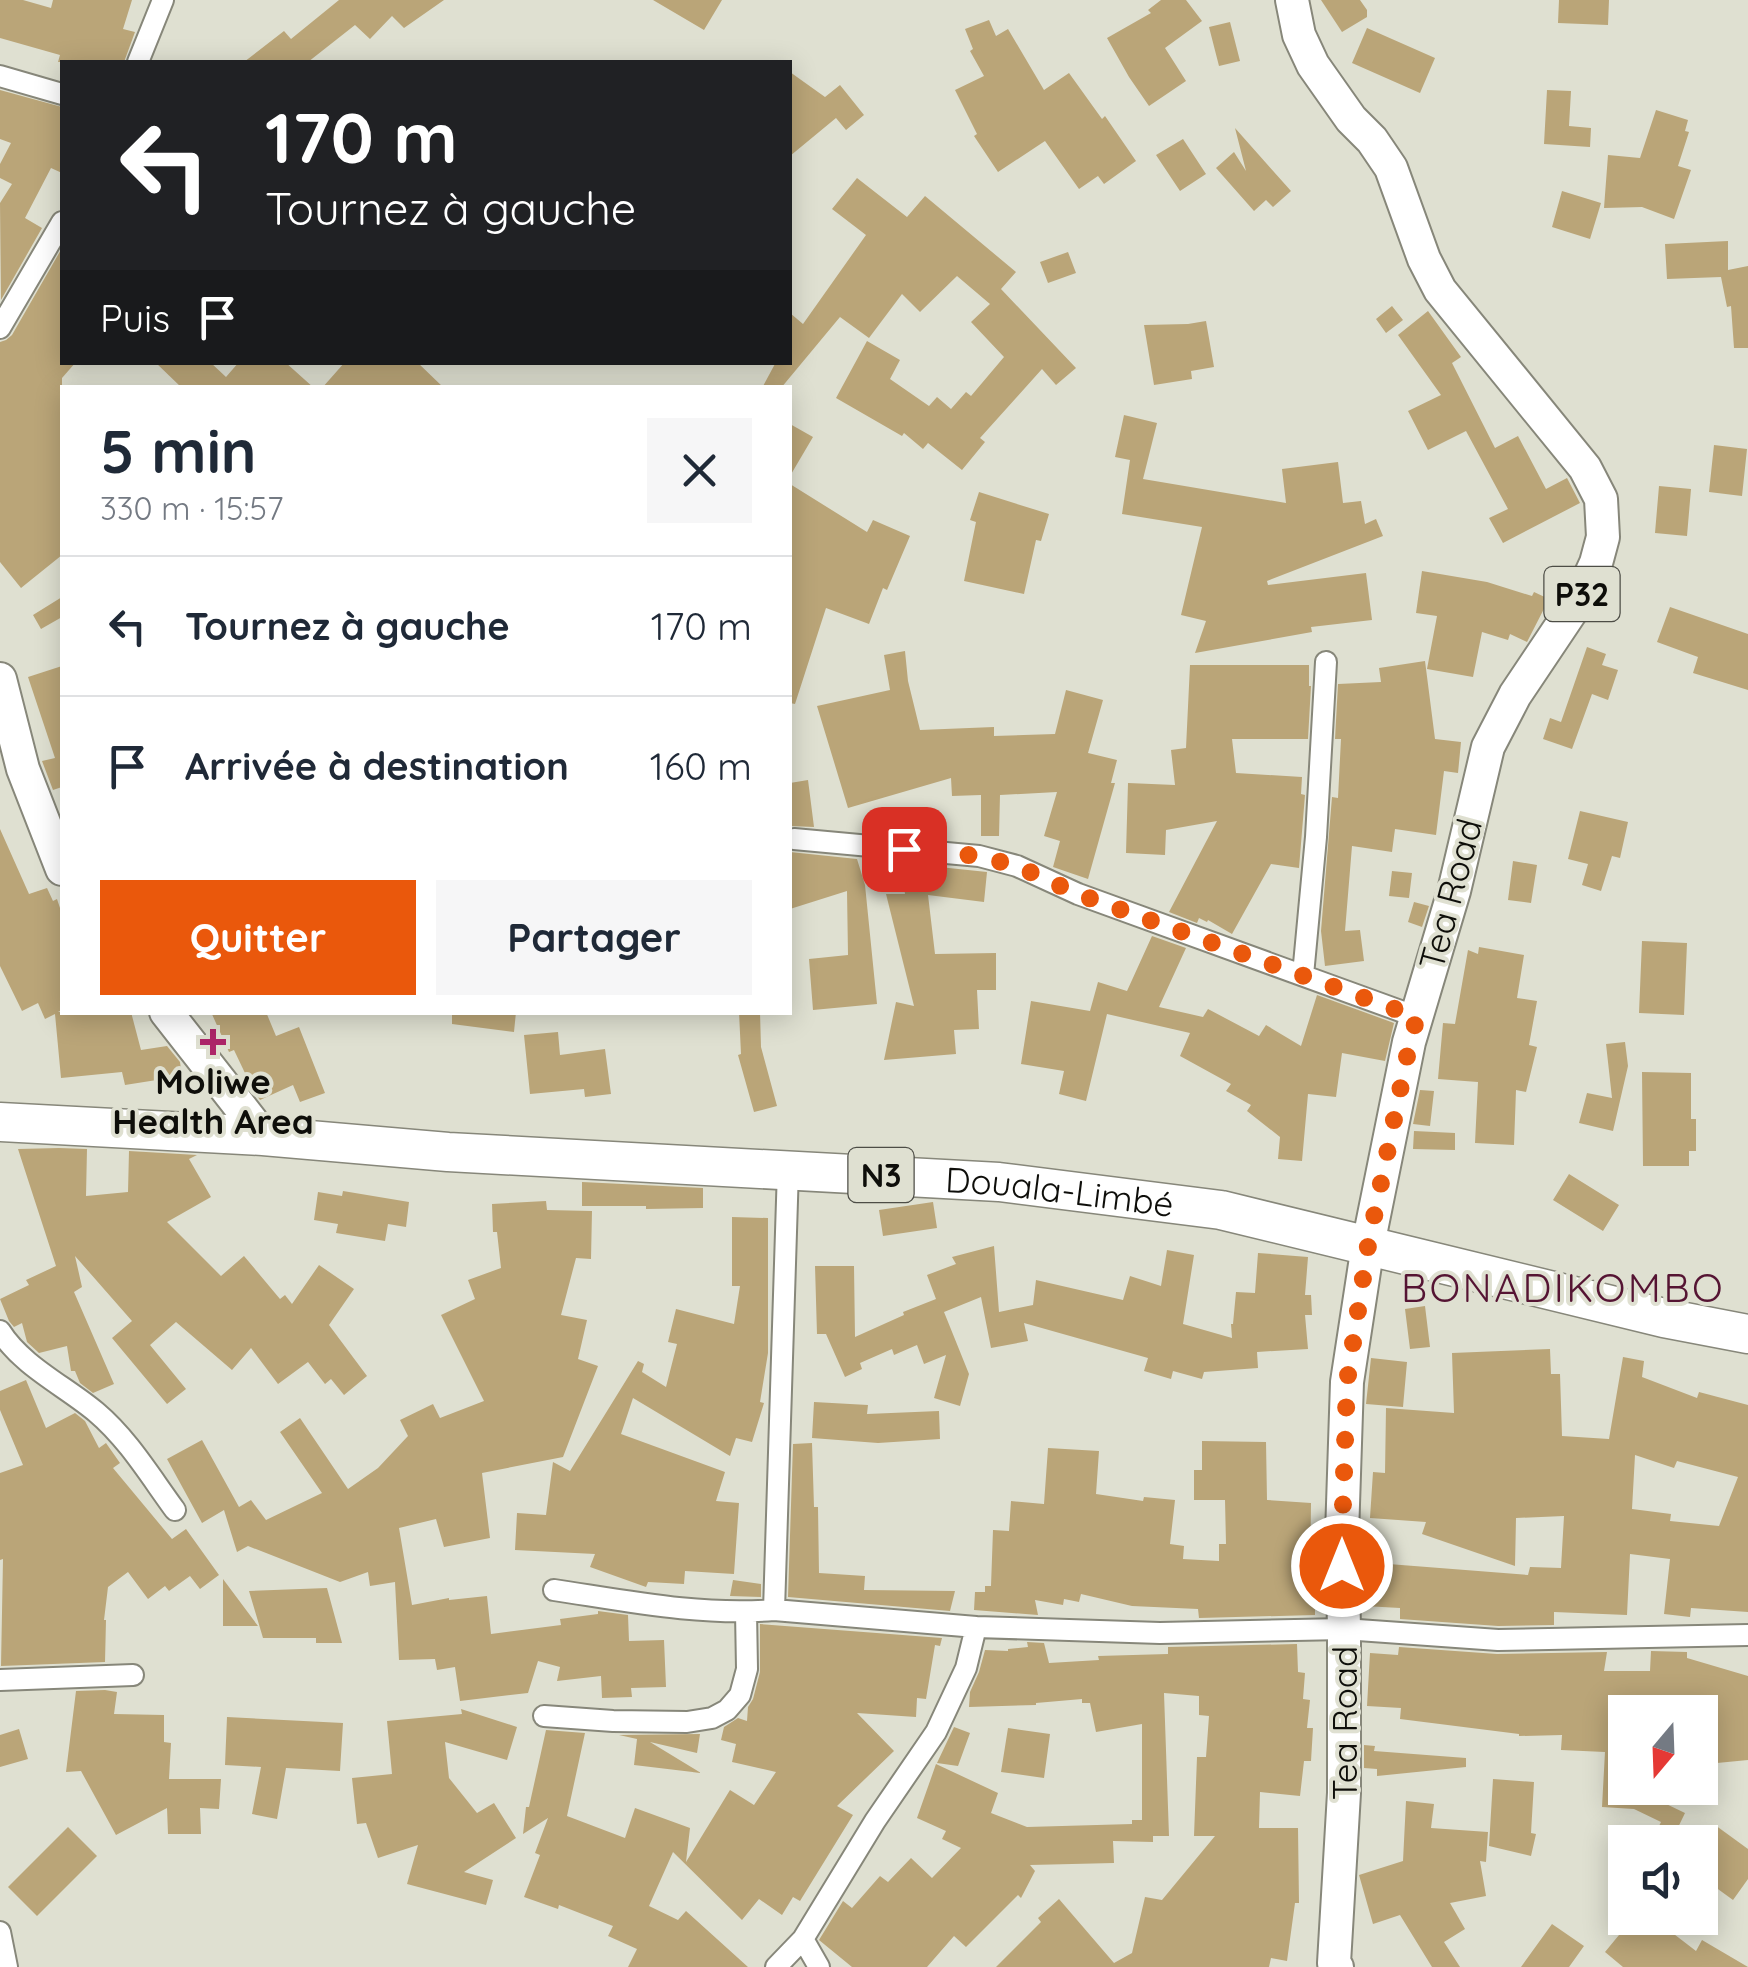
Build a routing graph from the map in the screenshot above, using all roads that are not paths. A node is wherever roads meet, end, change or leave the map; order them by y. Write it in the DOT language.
graph roads {
  1 [pos="163,0"];
  2 [pos="1292,0"];
  3 [pos="139,60"];
  4 [pos="0,76"];
  5 [pos="60,93"];
  6 [pos="60,225"];
  7 [pos="0,328"];
  8 [pos="1326,662"];
  9 [pos="0,679"];
  10 [pos="794,838"];
  11 [pos="60,864"];
  12 [pos="1303,975"];
  13 [pos="168,1015"];
  14 [pos="1417,1017"];
  15 [pos="0,1122"];
  16 [pos="263,1136"];
  17 [pos="788,1169"];
  18 [pos="1368,1246"];
  19 [pos="0,1331"];
  20 [pos="1748,1334"];
  21 [pos="175,1510"];
  22 [pos="554,1590"];
  23 [pos="774,1610"];
  24 [pos="746,1612"];
  25 [pos="976,1627"];
  26 [pos="1344,1629"];
  27 [pos="1748,1635"];
  28 [pos="133,1675"];
  29 [pos="0,1680"];
  30 [pos="544,1716"];
  31 [pos="0,1932"];
  32 [pos="803,1939"];
  33 [pos="1335,1966"];
  34 [pos="7,1967"];
  35 [pos="776,1967"];
  36 [pos="819,1967"];
  1 -- 3 [label="street"];
  2 -- 14 [label="main road, Tea Road / P32"];
  4 -- 5 [label="street"];
  6 -- 7 [label="street"];
  8 -- 12 [label="street"];
  9 -- 11 [label="main road"];
  10 -- 12 [label="street"];
  12 -- 14 [label="street"];
  13 -- 16 [label="main road"];
  14 -- 18 [label="main road, Tea Road / P32"];
  15 -- 16 [label="highway, Douala-Limbé / N3"];
  16 -- 17 [label="highway, Douala-Limbé / N3"];
  17 -- 18 [label="highway, Douala-Limbé / N3"];
  17 -- 23 [label="street"];
  18 -- 20 [label="highway, Douala-Limbé / N3"];
  18 -- 26 [label="main road, Tea Road / P32"];
  19 -- 21 [label="street"];
  22 -- 24 [label="street"];
  23 -- 24 [label="street"];
  23 -- 25 [label="street"];
  24 -- 30 [label="street"];
  25 -- 26 [label="street"];
  25 -- 32 [label="street"];
  26 -- 27 [label="street"];
  26 -- 33 [label="main road, Tea Road / P32"];
  28 -- 29 [label="street"];
  31 -- 34 [label="street"];
  32 -- 35 [label="street"];
  32 -- 36 [label="street"];
}
